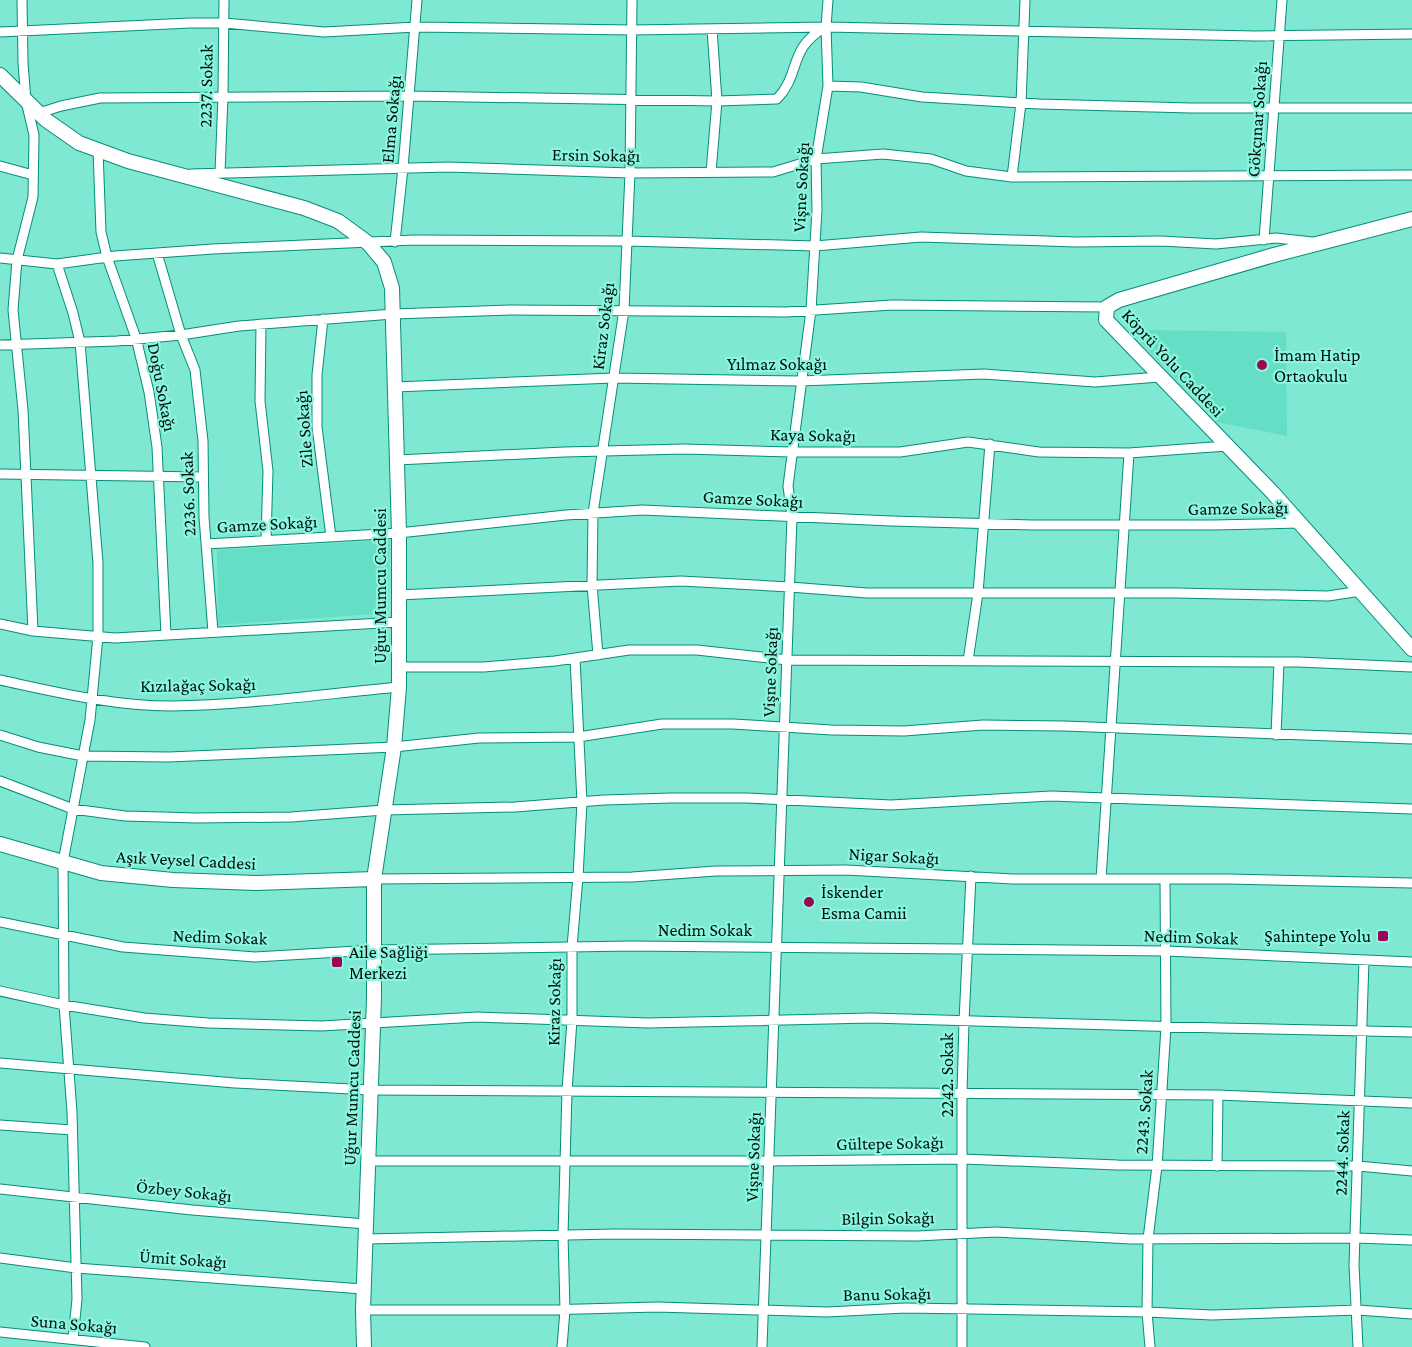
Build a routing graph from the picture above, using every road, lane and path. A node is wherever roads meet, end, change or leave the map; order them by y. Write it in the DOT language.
graph roads {
  1 [pos="22,0"];
  2 [pos="224,0"];
  3 [pos="417,0"];
  4 [pos="632,0"];
  5 [pos="828,0"];
  6 [pos="1025,0"];
  7 [pos="1282,0"];
  8 [pos="224,23"];
  9 [pos="416,27"];
  10 [pos="826,27"];
  11 [pos="712,29"];
  12 [pos="632,30"];
  13 [pos="22,31"];
  14 [pos="0,32"];
  15 [pos="1024,32"];
  16 [pos="1412,34"];
  17 [pos="1279,35"];
  18 [pos="0,75"];
  19 [pos="828,86"];
  20 [pos="224,96"];
  21 [pos="410,96"];
  22 [pos="631,98"];
  23 [pos="26,101"];
  24 [pos="717,101"];
  25 [pos="1021,103"];
  26 [pos="1274,108"];
  27 [pos="1412,108"];
  28 [pos="39,113"];
  29 [pos="98,150"];
  30 [pos="816,159"];
  31 [pos="0,166"];
  32 [pos="403,168"];
  33 [pos="630,172"];
  34 [pos="711,172"];
  35 [pos="220,173"];
  36 [pos="176,174"];
  37 [pos="33,175"];
  38 [pos="1412,175"];
  39 [pos="1269,176"];
  40 [pos="1012,177"];
  41 [pos="1412,219"];
  42 [pos="1264,240"];
  43 [pos="627,241"];
  44 [pos="395,242"];
  45 [pos="368,243"];
  46 [pos="1318,243"];
  47 [pos="814,246"];
  48 [pos="157,253"];
  49 [pos="107,257"];
  50 [pos="0,258"];
  51 [pos="17,260"];
  52 [pos="57,264"];
  53 [pos="1107,307"];
  54 [pos="624,310"];
  55 [pos="811,310"];
  56 [pos="393,314"];
  57 [pos="323,319"];
  58 [pos="261,324"];
  59 [pos="181,335"];
  60 [pos="136,338"];
  61 [pos="80,342"];
  62 [pos="16,344"];
  63 [pos="0,345"];
  64 [pos="1159,377"];
  65 [pos="613,378"];
  66 [pos="801,381"];
  67 [pos="395,387"];
  68 [pos="990,444"];
  69 [pos="1227,446"];
  70 [pos="602,451"];
  71 [pos="792,452"];
  72 [pos="1129,453"];
  73 [pos="397,460"];
  74 [pos="0,474"];
  75 [pos="26,474"];
  76 [pos="92,474"];
  77 [pos="159,475"];
  78 [pos="203,477"];
  79 [pos="593,513"];
  80 [pos="792,517"];
  81 [pos="984,523"];
  82 [pos="1300,523"];
  83 [pos="1124,525"];
  84 [pos="399,533"];
  85 [pos="331,537"];
  86 [pos="266,540"];
  87 [pos="206,544"];
  88 [pos="592,585"];
  89 [pos="790,586"];
  90 [pos="1362,591"];
  91 [pos="978,593"];
  92 [pos="1120,593"];
  93 [pos="399,595"];
  94 [pos="399,622"];
  95 [pos="0,624"];
  96 [pos="33,631"];
  97 [pos="213,632"];
  98 [pos="166,635"];
  99 [pos="98,636"];
  100 [pos="1412,648"];
  101 [pos="598,655"];
  102 [pos="576,658"];
  103 [pos="788,660"];
  104 [pos="968,661"];
  105 [pos="1115,661"];
  106 [pos="1279,662"];
  107 [pos="399,667"];
  108 [pos="1412,667"];
  109 [pos="0,680"];
  110 [pos="399,687"];
  111 [pos="93,700"];
  112 [pos="785,727"];
  113 [pos="1111,728"];
  114 [pos="0,735"];
  115 [pos="1276,735"];
  116 [pos="578,737"];
  117 [pos="1412,739"];
  118 [pos="394,747"];
  119 [pos="83,756"];
  120 [pos="0,782"];
  121 [pos="1106,798"];
  122 [pos="782,800"];
  123 [pos="582,802"];
  124 [pos="73,809"];
  125 [pos="1412,809"];
  126 [pos="384,810"];
  127 [pos="0,844"];
  128 [pos="63,862"];
  129 [pos="780,870"];
  130 [pos="971,876"];
  131 [pos="579,877"];
  132 [pos="374,879"];
  133 [pos="1101,879"];
  134 [pos="1165,879"];
  135 [pos="1412,884"];
  136 [pos="0,922"];
  137 [pos="62,934"];
  138 [pos="572,947"];
  139 [pos="777,947"];
  140 [pos="968,949"];
  141 [pos="374,950"];
  142 [pos="1166,951"];
  143 [pos="1364,960"];
  144 [pos="1412,962"];
  145 [pos="0,991"];
  146 [pos="64,1005"];
  147 [pos="572,1020"];
  148 [pos="774,1021"];
  149 [pos="964,1021"];
  150 [pos="373,1025"];
  151 [pos="1166,1027"];
  152 [pos="1363,1031"];
  153 [pos="1412,1032"];
  154 [pos="0,1063"];
  155 [pos="68,1068"];
  156 [pos="370,1089"];
  157 [pos="567,1091"];
  158 [pos="772,1092"];
  159 [pos="962,1093"];
  160 [pos="1162,1095"];
  161 [pos="1218,1095"];
  162 [pos="1360,1102"];
  163 [pos="1412,1103"];
  164 [pos="0,1125"];
  165 [pos="72,1131"];
  166 [pos="963,1159"];
  167 [pos="566,1160"];
  168 [pos="368,1161"];
  169 [pos="769,1161"];
  170 [pos="1157,1166"];
  171 [pos="1216,1166"];
  172 [pos="1359,1166"];
  173 [pos="1412,1171"];
  174 [pos="0,1189"];
  175 [pos="74,1196"];
  176 [pos="366,1224"];
  177 [pos="767,1234"];
  178 [pos="961,1234"];
  179 [pos="563,1235"];
  180 [pos="1356,1238"];
  181 [pos="365,1239"];
  182 [pos="1148,1239"];
  183 [pos="1412,1240"];
  184 [pos="0,1258"];
  185 [pos="76,1268"];
  186 [pos="363,1289"];
  187 [pos="363,1310"];
  188 [pos="565,1310"];
  189 [pos="764,1310"];
  190 [pos="962,1310"];
  191 [pos="1358,1310"];
  192 [pos="1147,1311"];
  193 [pos="1412,1314"];
  194 [pos="0,1332"];
  195 [pos="73,1339"];
  196 [pos="145,1347"];
  197 [pos="364,1347"];
  198 [pos="562,1347"];
  199 [pos="762,1347"];
  200 [pos="962,1347"];
  201 [pos="1149,1347"];
  202 [pos="1359,1347"];
  1 -- 13 [label="street"];
  2 -- 8 [label="street, 2237. Sokak"];
  3 -- 9 [label="street, Elma Sokağı"];
  4 -- 12 [label="street, Kiraz Sokağı"];
  5 -- 10 [label="street, Vişne Sokağı"];
  6 -- 15 [label="street"];
  7 -- 17 [label="street, Gökçınar Sokağı"];
  8 -- 9 [label="street"];
  8 -- 13 [label="street"];
  8 -- 20 [label="street, 2237. Sokak"];
  9 -- 12 [label="street"];
  9 -- 21 [label="street, Elma Sokağı"];
  10 -- 11 [label="street"];
  10 -- 15 [label="street"];
  10 -- 19 [label="street, Vişne Sokağı"];
  10 -- 24 [label="street"];
  11 -- 12 [label="street"];
  11 -- 24 [label="street"];
  12 -- 22 [label="street, Kiraz Sokağı"];
  13 -- 14 [label="street"];
  13 -- 23 [label="street"];
  15 -- 17 [label="street"];
  15 -- 25 [label="street"];
  16 -- 17 [label="street"];
  17 -- 26 [label="street, Gökçınar Sokağı"];
  18 -- 23 [label="street, Uğur Mumcu Caddesi"];
  19 -- 25 [label="street"];
  19 -- 30 [label="street, Vişne Sokağı"];
  20 -- 21 [label="street"];
  20 -- 28 [label="street"];
  20 -- 35 [label="street, 2237. Sokak"];
  21 -- 22 [label="street"];
  21 -- 32 [label="street, Elma Sokağı"];
  22 -- 24 [label="street"];
  22 -- 33 [label="street, Kiraz Sokağı"];
  23 -- 28 [label="street, Uğur Mumcu Caddesi"];
  23 -- 37 [label="street"];
  24 -- 34 [label="street"];
  25 -- 26 [label="street"];
  25 -- 40 [label="street"];
  26 -- 27 [label="street"];
  26 -- 39 [label="street, Gökçınar Sokağı"];
  28 -- 29 [label="street, Uğur Mumcu Caddesi"];
  29 -- 36 [label="street, Uğur Mumcu Caddesi"];
  29 -- 49 [label="street, Doğu Sokağı"];
  30 -- 34 [label="street, Ersin Sokağı"];
  30 -- 40 [label="street, Ersin Sokağı"];
  30 -- 47 [label="street, Vişne Sokağı"];
  31 -- 37 [label="street"];
  32 -- 33 [label="street, Ersin Sokağı"];
  32 -- 35 [label="street, Ersin Sokağı"];
  32 -- 44 [label="street, Elma Sokağı"];
  33 -- 34 [label="street, Ersin Sokağı"];
  33 -- 43 [label="street, Kiraz Sokağı"];
  35 -- 36 [label="street, Ersin Sokağı"];
  36 -- 45 [label="street, Uğur Mumcu Caddesi"];
  37 -- 51 [label="street"];
  38 -- 39 [label="street, Ersin Sokağı"];
  39 -- 40 [label="street, Ersin Sokağı"];
  39 -- 42 [label="street, Gökçınar Sokağı"];
  41 -- 46 [label="street, Köprü Yolu Caddesi"];
  42 -- 46 [label="street"];
  42 -- 47 [label="street"];
  43 -- 44 [label="street"];
  43 -- 47 [label="street"];
  43 -- 54 [label="street, Kiraz Sokağı"];
  44 -- 45 [label="street"];
  45 -- 48 [label="street"];
  45 -- 56 [label="street, Uğur Mumcu Caddesi"];
  46 -- 53 [label="street, Köprü Yolu Caddesi"];
  47 -- 55 [label="street, Vişne Sokağı"];
  48 -- 49 [label="street"];
  48 -- 59 [label="street, 2236. Sokak"];
  49 -- 52 [label="street"];
  49 -- 60 [label="street, Doğu Sokağı"];
  50 -- 51 [label="street"];
  51 -- 52 [label="street"];
  51 -- 62 [label="street"];
  52 -- 61 [label="street"];
  53 -- 55 [label="street"];
  53 -- 64 [label="street, Köprü Yolu Caddesi"];
  54 -- 55 [label="street"];
  54 -- 56 [label="street"];
  54 -- 65 [label="street, Kiraz Sokağı"];
  55 -- 66 [label="street, Vişne Sokağı"];
  56 -- 57 [label="street"];
  56 -- 67 [label="street, Uğur Mumcu Caddesi"];
  57 -- 58 [label="street"];
  57 -- 85 [label="street, Zile Sokağı"];
  58 -- 59 [label="street"];
  58 -- 86 [label="street"];
  59 -- 60 [label="street"];
  59 -- 78 [label="street, 2236. Sokak"];
  60 -- 61 [label="street"];
  60 -- 77 [label="street, Doğu Sokağı"];
  61 -- 62 [label="street"];
  61 -- 76 [label="street"];
  62 -- 63 [label="street"];
  62 -- 75 [label="street"];
  64 -- 66 [label="street, Yılmaz Sokağı"];
  64 -- 69 [label="street, Köprü Yolu Caddesi"];
  65 -- 66 [label="street, Yılmaz Sokağı"];
  65 -- 67 [label="street, Yılmaz Sokağı"];
  65 -- 70 [label="street, Kiraz Sokağı"];
  66 -- 71 [label="street, Vişne Sokağı"];
  67 -- 73 [label="street, Uğur Mumcu Caddesi"];
  68 -- 71 [label="street, Kaya Sokağı"];
  68 -- 72 [label="street, Kaya Sokağı"];
  68 -- 81 [label="street"];
  69 -- 72 [label="street, Kaya Sokağı"];
  69 -- 82 [label="street, Köprü Yolu Caddesi"];
  70 -- 71 [label="street, Kaya Sokağı"];
  70 -- 73 [label="street, Kaya Sokağı"];
  70 -- 79 [label="street, Kiraz Sokağı"];
  71 -- 80 [label="street, Vişne Sokağı"];
  72 -- 83 [label="street"];
  73 -- 84 [label="street, Uğur Mumcu Caddesi"];
  74 -- 75 [label="street"];
  75 -- 76 [label="street"];
  75 -- 96 [label="street"];
  76 -- 77 [label="street"];
  76 -- 99 [label="street"];
  77 -- 78 [label="street"];
  77 -- 98 [label="street, Doğu Sokağı"];
  78 -- 87 [label="street, 2236. Sokak"];
  79 -- 80 [label="street, Gamze Sokağı"];
  79 -- 84 [label="street, Gamze Sokağı"];
  79 -- 88 [label="street, Kiraz Sokağı"];
  80 -- 81 [label="street, Gamze Sokağı"];
  80 -- 89 [label="street, Vişne Sokağı"];
  81 -- 83 [label="street, Gamze Sokağı"];
  81 -- 91 [label="street"];
  82 -- 83 [label="street, Gamze Sokağı"];
  82 -- 90 [label="street, Köprü Yolu Caddesi"];
  83 -- 92 [label="street"];
  84 -- 85 [label="street, Gamze Sokağı"];
  84 -- 93 [label="street, Uğur Mumcu Caddesi"];
  85 -- 86 [label="street, Gamze Sokağı"];
  86 -- 87 [label="street, Gamze Sokağı"];
  87 -- 97 [label="street, 2236. Sokak"];
  88 -- 89 [label="street"];
  88 -- 93 [label="street"];
  88 -- 101 [label="street, Kiraz Sokağı"];
  89 -- 91 [label="street"];
  89 -- 103 [label="street, Vişne Sokağı"];
  90 -- 92 [label="street"];
  90 -- 100 [label="street, Köprü Yolu Caddesi"];
  91 -- 92 [label="street"];
  91 -- 104 [label="street"];
  92 -- 105 [label="street"];
  93 -- 94 [label="street, Uğur Mumcu Caddesi"];
  94 -- 97 [label="street"];
  94 -- 107 [label="street, Uğur Mumcu Caddesi"];
  95 -- 96 [label="street"];
  96 -- 99 [label="street"];
  97 -- 98 [label="street"];
  98 -- 99 [label="street"];
  99 -- 111 [label="street"];
  101 -- 102 [label="street"];
  101 -- 103 [label="street"];
  102 -- 107 [label="street"];
  102 -- 116 [label="street, Kiraz Sokağı"];
  103 -- 104 [label="street"];
  103 -- 112 [label="street, Vişne Sokağı"];
  104 -- 105 [label="street"];
  105 -- 106 [label="street"];
  105 -- 113 [label="street"];
  106 -- 108 [label="street"];
  106 -- 115 [label="street"];
  107 -- 110 [label="street, Uğur Mumcu Caddesi"];
  109 -- 111 [label="street, Kızılağaç Sokağı"];
  110 -- 111 [label="street, Kızılağaç Sokağı"];
  110 -- 118 [label="street, Uğur Mumcu Caddesi"];
  111 -- 119 [label="street"];
  112 -- 113 [label="street"];
  112 -- 116 [label="street"];
  112 -- 122 [label="street, Vişne Sokağı"];
  113 -- 115 [label="street"];
  113 -- 121 [label="street"];
  114 -- 119 [label="street"];
  115 -- 117 [label="street"];
  116 -- 118 [label="street"];
  116 -- 123 [label="street, Kiraz Sokağı"];
  118 -- 119 [label="street"];
  118 -- 126 [label="street, Uğur Mumcu Caddesi"];
  119 -- 124 [label="street"];
  120 -- 124 [label="street"];
  121 -- 122 [label="street"];
  121 -- 125 [label="street"];
  121 -- 133 [label="street"];
  122 -- 123 [label="street"];
  122 -- 129 [label="street, Vişne Sokağı"];
  123 -- 126 [label="street"];
  123 -- 131 [label="street, Kiraz Sokağı"];
  124 -- 126 [label="street"];
  124 -- 128 [label="street"];
  126 -- 132 [label="street, Uğur Mumcu Caddesi"];
  127 -- 128 [label="street, Aşık Veysel Caddesi"];
  128 -- 132 [label="street, Aşık Veysel Caddesi"];
  128 -- 137 [label="street"];
  129 -- 130 [label="street, Nigar Sokağı"];
  129 -- 131 [label="street, Nigar Sokağı"];
  129 -- 139 [label="street, Vişne Sokağı"];
  130 -- 133 [label="street, Nigar Sokağı"];
  130 -- 140 [label="street, 2242. Sokak"];
  131 -- 132 [label="street, Nigar Sokağı"];
  131 -- 138 [label="street, Kiraz Sokağı"];
  132 -- 141 [label="street, Uğur Mumcu Caddesi"];
  133 -- 134 [label="street, Nigar Sokağı"];
  134 -- 135 [label="street, Nigar Sokağı"];
  134 -- 142 [label="street, 2243. Sokak"];
  136 -- 137 [label="street, Nedim Sokak"];
  137 -- 141 [label="street, Nedim Sokak"];
  137 -- 146 [label="street"];
  138 -- 139 [label="street, Nedim Sokak"];
  138 -- 141 [label="street, Nedim Sokak"];
  138 -- 147 [label="street, Kiraz Sokağı"];
  139 -- 140 [label="street, Nedim Sokak"];
  139 -- 148 [label="street, Vişne Sokağı"];
  140 -- 142 [label="street, Nedim Sokak"];
  140 -- 149 [label="street, 2242. Sokak"];
  141 -- 150 [label="street, Uğur Mumcu Caddesi"];
  142 -- 143 [label="street, Nedim Sokak"];
  142 -- 151 [label="street, 2243. Sokak"];
  143 -- 144 [label="street, Nedim Sokak"];
  143 -- 152 [label="street, 2244. Sokak"];
  145 -- 146 [label="street"];
  146 -- 150 [label="street"];
  146 -- 155 [label="street"];
  147 -- 148 [label="street"];
  147 -- 150 [label="street"];
  147 -- 157 [label="street, Kiraz Sokağı"];
  148 -- 149 [label="street"];
  148 -- 158 [label="street, Vişne Sokağı"];
  149 -- 151 [label="street"];
  149 -- 159 [label="street, 2242. Sokak"];
  150 -- 156 [label="street, Uğur Mumcu Caddesi"];
  151 -- 152 [label="street"];
  151 -- 160 [label="street, 2243. Sokak"];
  152 -- 153 [label="street"];
  152 -- 162 [label="street, 2244. Sokak"];
  154 -- 155 [label="street"];
  155 -- 156 [label="street"];
  155 -- 165 [label="street"];
  156 -- 157 [label="street"];
  156 -- 168 [label="street, Uğur Mumcu Caddesi"];
  157 -- 158 [label="street"];
  157 -- 167 [label="street, Kiraz Sokağı"];
  158 -- 159 [label="street"];
  158 -- 169 [label="street, Vişne Sokağı"];
  159 -- 160 [label="street"];
  159 -- 166 [label="street, 2242. Sokak"];
  160 -- 161 [label="street"];
  160 -- 170 [label="street, 2243. Sokak"];
  161 -- 162 [label="street"];
  161 -- 171 [label="street"];
  162 -- 163 [label="street"];
  162 -- 172 [label="street, 2244. Sokak"];
  164 -- 165 [label="street"];
  165 -- 175 [label="street"];
  166 -- 169 [label="street, Gültepe Sokağı"];
  166 -- 170 [label="street, Gültepe Sokağı"];
  166 -- 178 [label="street, 2242. Sokak"];
  167 -- 168 [label="street, Gültepe Sokağı"];
  167 -- 169 [label="street, Gültepe Sokağı"];
  167 -- 179 [label="street, Kiraz Sokağı"];
  168 -- 176 [label="street, Uğur Mumcu Caddesi"];
  169 -- 177 [label="street, Vişne Sokağı"];
  170 -- 171 [label="street, Gültepe Sokağı"];
  170 -- 182 [label="street, 2243. Sokak"];
  171 -- 172 [label="street, Gültepe Sokağı"];
  172 -- 173 [label="street, Gültepe Sokağı"];
  172 -- 180 [label="street, 2244. Sokak"];
  174 -- 175 [label="street, Özbey Sokağı"];
  175 -- 176 [label="street, Özbey Sokağı"];
  175 -- 185 [label="street"];
  176 -- 181 [label="street, Uğur Mumcu Caddesi"];
  177 -- 178 [label="street, Bilgin Sokağı"];
  177 -- 179 [label="street, Bilgin Sokağı"];
  177 -- 189 [label="street, Vişne Sokağı"];
  178 -- 182 [label="street, Bilgin Sokağı"];
  178 -- 190 [label="street, 2242. Sokak"];
  179 -- 181 [label="street, Bilgin Sokağı"];
  179 -- 188 [label="street, Kiraz Sokağı"];
  180 -- 182 [label="street, Bilgin Sokağı"];
  180 -- 183 [label="street, Bilgin Sokağı"];
  180 -- 191 [label="street, 2244. Sokak"];
  181 -- 186 [label="street, Uğur Mumcu Caddesi"];
  182 -- 192 [label="street, 2243. Sokak"];
  184 -- 185 [label="street, Ümit Sokağı"];
  185 -- 186 [label="street, Ümit Sokağı"];
  185 -- 195 [label="street"];
  186 -- 187 [label="street, Uğur Mumcu Caddesi"];
  187 -- 188 [label="street, Banu Sokağı"];
  187 -- 197 [label="street, Uğur Mumcu Caddesi"];
  188 -- 189 [label="street, Banu Sokağı"];
  188 -- 198 [label="street, Kiraz Sokağı"];
  189 -- 190 [label="street, Banu Sokağı"];
  189 -- 199 [label="street, Vişne Sokağı"];
  190 -- 192 [label="street, Banu Sokağı"];
  190 -- 200 [label="street, 2242. Sokak"];
  191 -- 192 [label="street, Banu Sokağı"];
  191 -- 193 [label="street, Banu Sokağı"];
  191 -- 202 [label="street, 2244. Sokak"];
  192 -- 201 [label="street, 2243. Sokak"];
  194 -- 195 [label="street, Suna Sokağı"];
  195 -- 196 [label="street, Suna Sokağı"];
}
